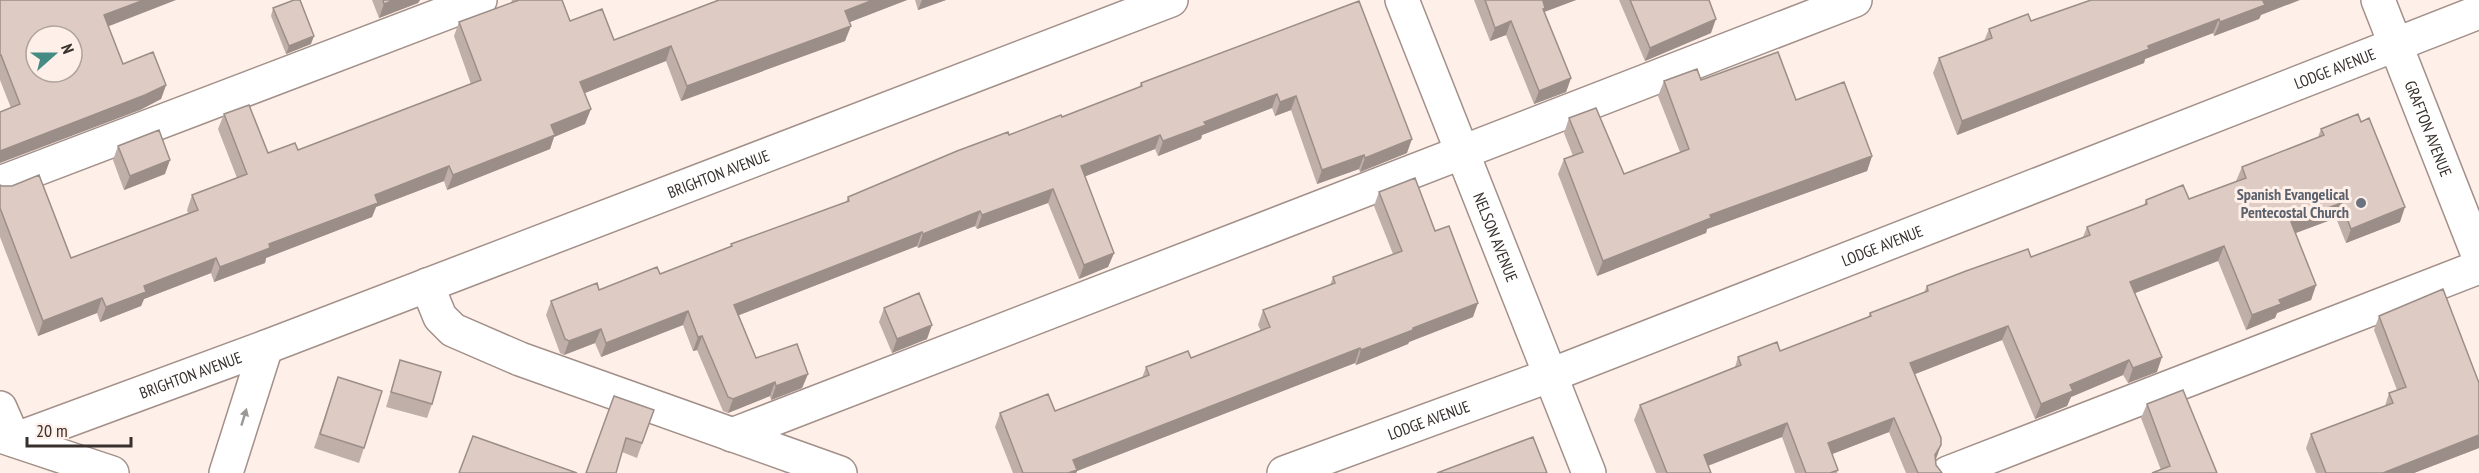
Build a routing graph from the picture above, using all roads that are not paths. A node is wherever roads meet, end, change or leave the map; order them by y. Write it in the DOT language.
graph roads {
  1 [pos="480,0"];
  2 [pos="1172,0"];
  3 [pos="1402,0"];
  4 [pos="1855,0"];
  5 [pos="2378,0"];
  6 [pos="2479,12"];
  7 [pos="2395,44"];
  8 [pos="1463,152"];
  9 [pos="0,183"];
  10 [pos="2479,257"];
  11 [pos="2479,267"];
  12 [pos="427,285"];
  13 [pos="266,347"];
  14 [pos="1551,375"];
  15 [pos="0,408"];
  16 [pos="732,435"];
  17 [pos="7,438"];
  18 [pos="112,473"];
  19 [pos="226,473"];
  20 [pos="840,473"];
  21 [pos="1284,473"];
  22 [pos="1590,473"];
  23 [pos="1948,473"];
  1 -- 9 [label="street"];
  2 -- 12 [label="street, BRIGHTON AVENUE"];
  3 -- 8 [label="street, NELSON AVENUE"];
  4 -- 8 [label="street"];
  5 -- 7 [label="street, GRAFTON AVENUE"];
  6 -- 7 [label="street, LODGE AVENUE"];
  7 -- 10 [label="street, GRAFTON AVENUE"];
  7 -- 14 [label="street, LODGE AVENUE"];
  8 -- 14 [label="street, NELSON AVENUE"];
  8 -- 16 [label="street"];
  11 -- 23 [label="street"];
  12 -- 13 [label="street, BRIGHTON AVENUE"];
  12 -- 16 [label="street"];
  13 -- 17 [label="street, BRIGHTON AVENUE"];
  19 -- 13 [label="street, BRIGHTON AVENUE, one-way"];
  14 -- 21 [label="street, LODGE AVENUE"];
  14 -- 22 [label="street, NELSON AVENUE"];
  15 -- 17 [label="street"];
  16 -- 20 [label="street"];
  17 -- 18 [label="street"];
}
